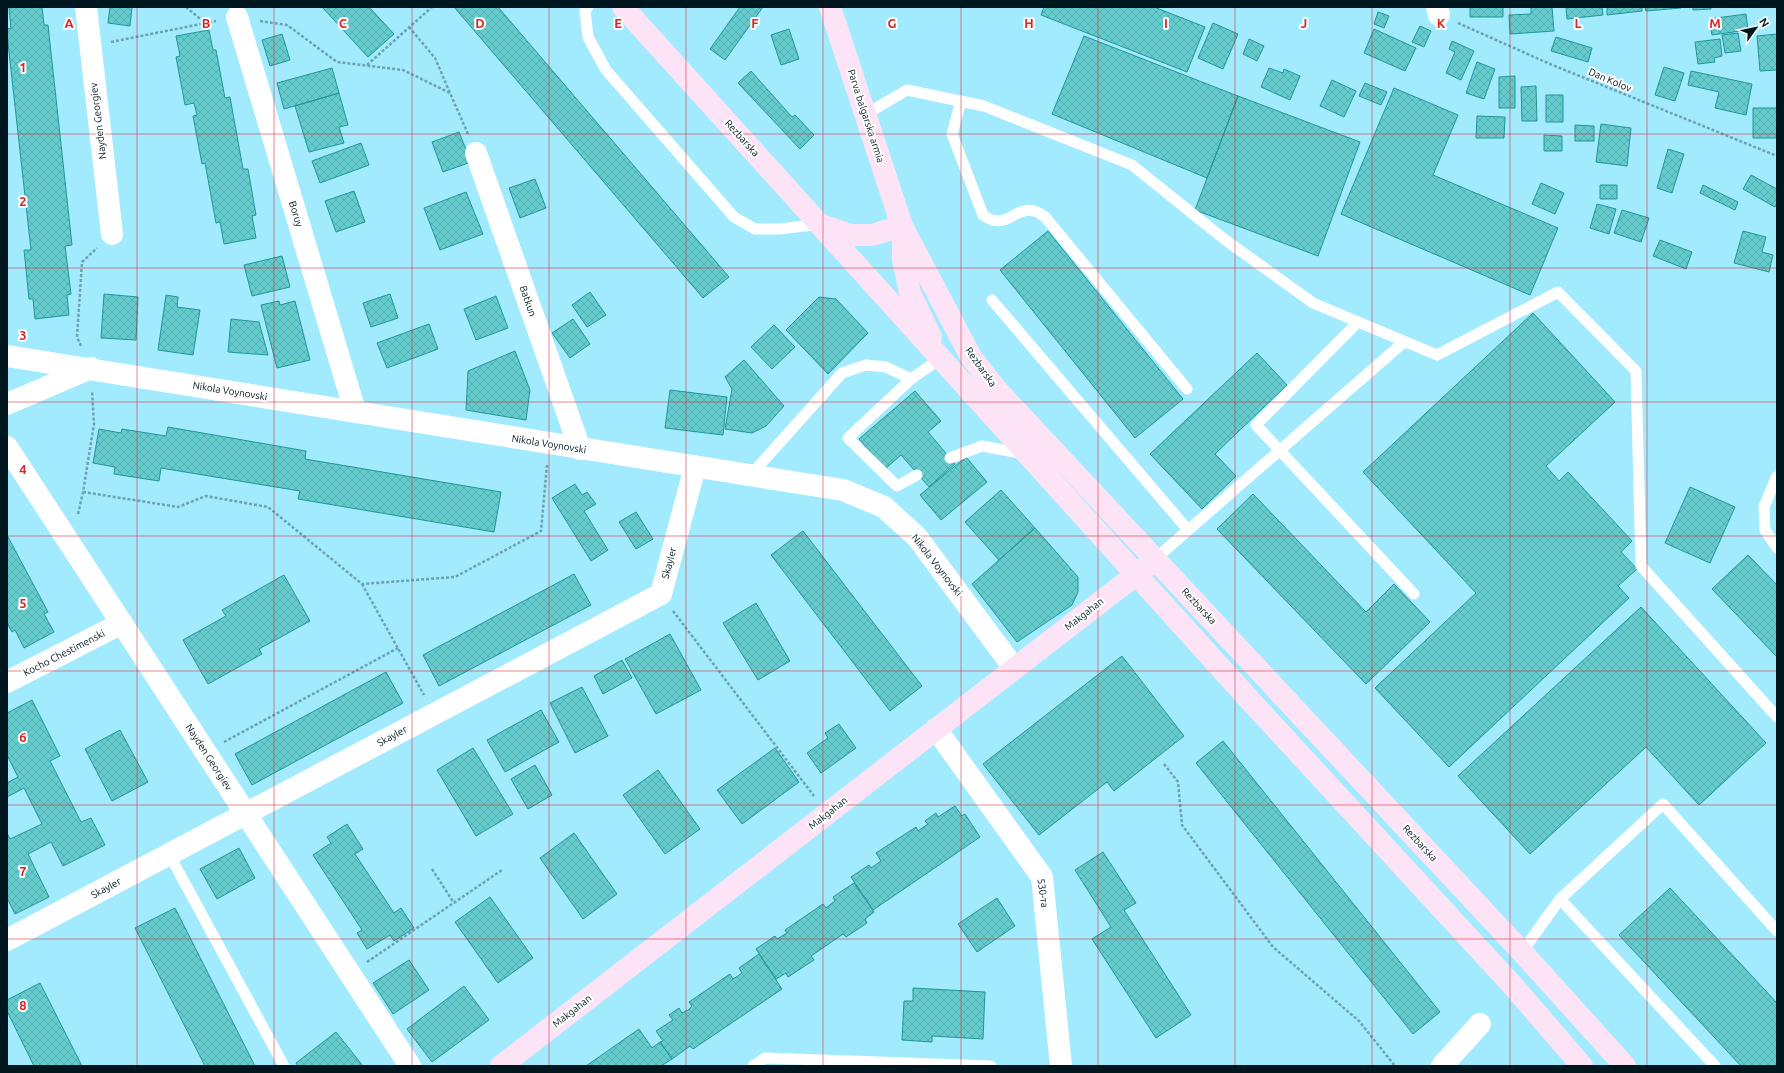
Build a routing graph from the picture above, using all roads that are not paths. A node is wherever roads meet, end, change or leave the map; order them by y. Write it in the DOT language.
graph roads {
  1 [pos="86,7"];
  2 [pos="588,7"];
  3 [pos="623,7"];
  4 [pos="830,7"];
  5 [pos="237,17"];
  6 [pos="961,101"];
  7 [pos="866,114"];
  8 [pos="476,153"];
  9 [pos="820,224"];
  10 [pos="902,226"];
  11 [pos="112,234"];
  12 [pos="992,300"];
  13 [pos="1358,322"];
  14 [pos="1404,342"];
  15 [pos="7,356"];
  16 [pos="941,358"];
  17 [pos="91,368"];
  18 [pos="911,379"];
  19 [pos="1187,389"];
  20 [pos="7,404"];
  21 [pos="355,411"];
  22 [pos="7,447"];
  23 [pos="580,449"];
  24 [pos="1280,450"];
  25 [pos="1027,454"];
  26 [pos="950,458"];
  27 [pos="695,468"];
  28 [pos="917,475"];
  29 [pos="750,476"];
  30 [pos="1777,476"];
  31 [pos="1188,530"];
  32 [pos="1777,548"];
  33 [pos="1155,559"];
  34 [pos="1136,574"];
  35 [pos="1414,594"];
  36 [pos="122,623"];
  37 [pos="1014,668"];
  38 [pos="7,682"];
  39 [pos="1777,716"];
  40 [pos="936,729"];
  41 [pos="246,814"];
  42 [pos="169,854"];
  43 [pos="1560,900"];
  44 [pos="1777,931"];
  45 [pos="7,940"];
  46 [pos="1522,952"];
  47 [pos="1480,1024"];
  48 [pos="284,1066"];
  49 [pos="410,1066"];
  50 [pos="501,1066"];
  51 [pos="754,1066"];
  52 [pos="991,1066"];
  53 [pos="1062,1066"];
  54 [pos="1442,1066"];
  55 [pos="1582,1066"];
  56 [pos="1625,1066"];
  57 [pos="1715,1066"];
  1 -- 11 [label="street, Nayden Georgiev"];
  2 -- 9 [label="lane"];
  3 -- 9 [label="street, Rezbarska"];
  4 -- 7 [label="street, Parva balgarska armia"];
  5 -- 21 [label="street, Boruy"];
  6 -- 7 [label="lane"];
  6 -- 13 [label="lane"];
  6 -- 19 [label="lane"];
  7 -- 10 [label="street, Parva balgarska armia"];
  8 -- 23 [label="street, Batkun"];
  9 -- 10 [label="street"];
  9 -- 16 [label="street, Rezbarska"];
  10 -- 16 [label="street, Rezbarska"];
  10 -- 33 [label="street, Rezbarska"];
  12 -- 31 [label="lane"];
  13 -- 14 [label="lane"];
  13 -- 24 [label="lane"];
  14 -- 24 [label="lane"];
  14 -- 39 [label="lane"];
  15 -- 17 [label="street, Nikola Voynovski"];
  16 -- 18 [label="lane"];
  16 -- 25 [label="street, Rezbarska"];
  17 -- 20 [label="street"];
  17 -- 21 [label="street, Nikola Voynovski"];
  18 -- 28 [label="lane"];
  18 -- 29 [label="lane"];
  21 -- 23 [label="street, Nikola Voynovski"];
  22 -- 36 [label="street, Nayden Georgiev"];
  23 -- 27 [label="street, Nikola Voynovski"];
  24 -- 31 [label="lane"];
  24 -- 35 [label="lane"];
  25 -- 26 [label="lane"];
  25 -- 34 [label="street, Rezbarska"];
  27 -- 29 [label="street, Nikola Voynovski"];
  27 -- 41 [label="street, Skayler"];
  29 -- 37 [label="street, Nikola Voynovski"];
  30 -- 32 [label="lane"];
  31 -- 33 [label="lane"];
  33 -- 34 [label="street, Makgahan"];
  33 -- 46 [label="street, Rezbarska"];
  34 -- 37 [label="street, Makgahan"];
  34 -- 55 [label="street, Rezbarska"];
  36 -- 38 [label="street, Kocho Chestimenski"];
  36 -- 41 [label="street, Nayden Georgiev"];
  37 -- 40 [label="street, Makgahan"];
  40 -- 50 [label="street, Makgahan"];
  40 -- 53 [label="street, 530-та"];
  41 -- 42 [label="street, Skayler"];
  41 -- 49 [label="street, Nayden Georgiev"];
  42 -- 45 [label="street, Skayler"];
  42 -- 48 [label="lane"];
  43 -- 44 [label="lane"];
  43 -- 46 [label="lane"];
  43 -- 57 [label="lane"];
  46 -- 56 [label="street, Rezbarska"];
  47 -- 54 [label="street"];
  51 -- 52 [label="lane"];
}
